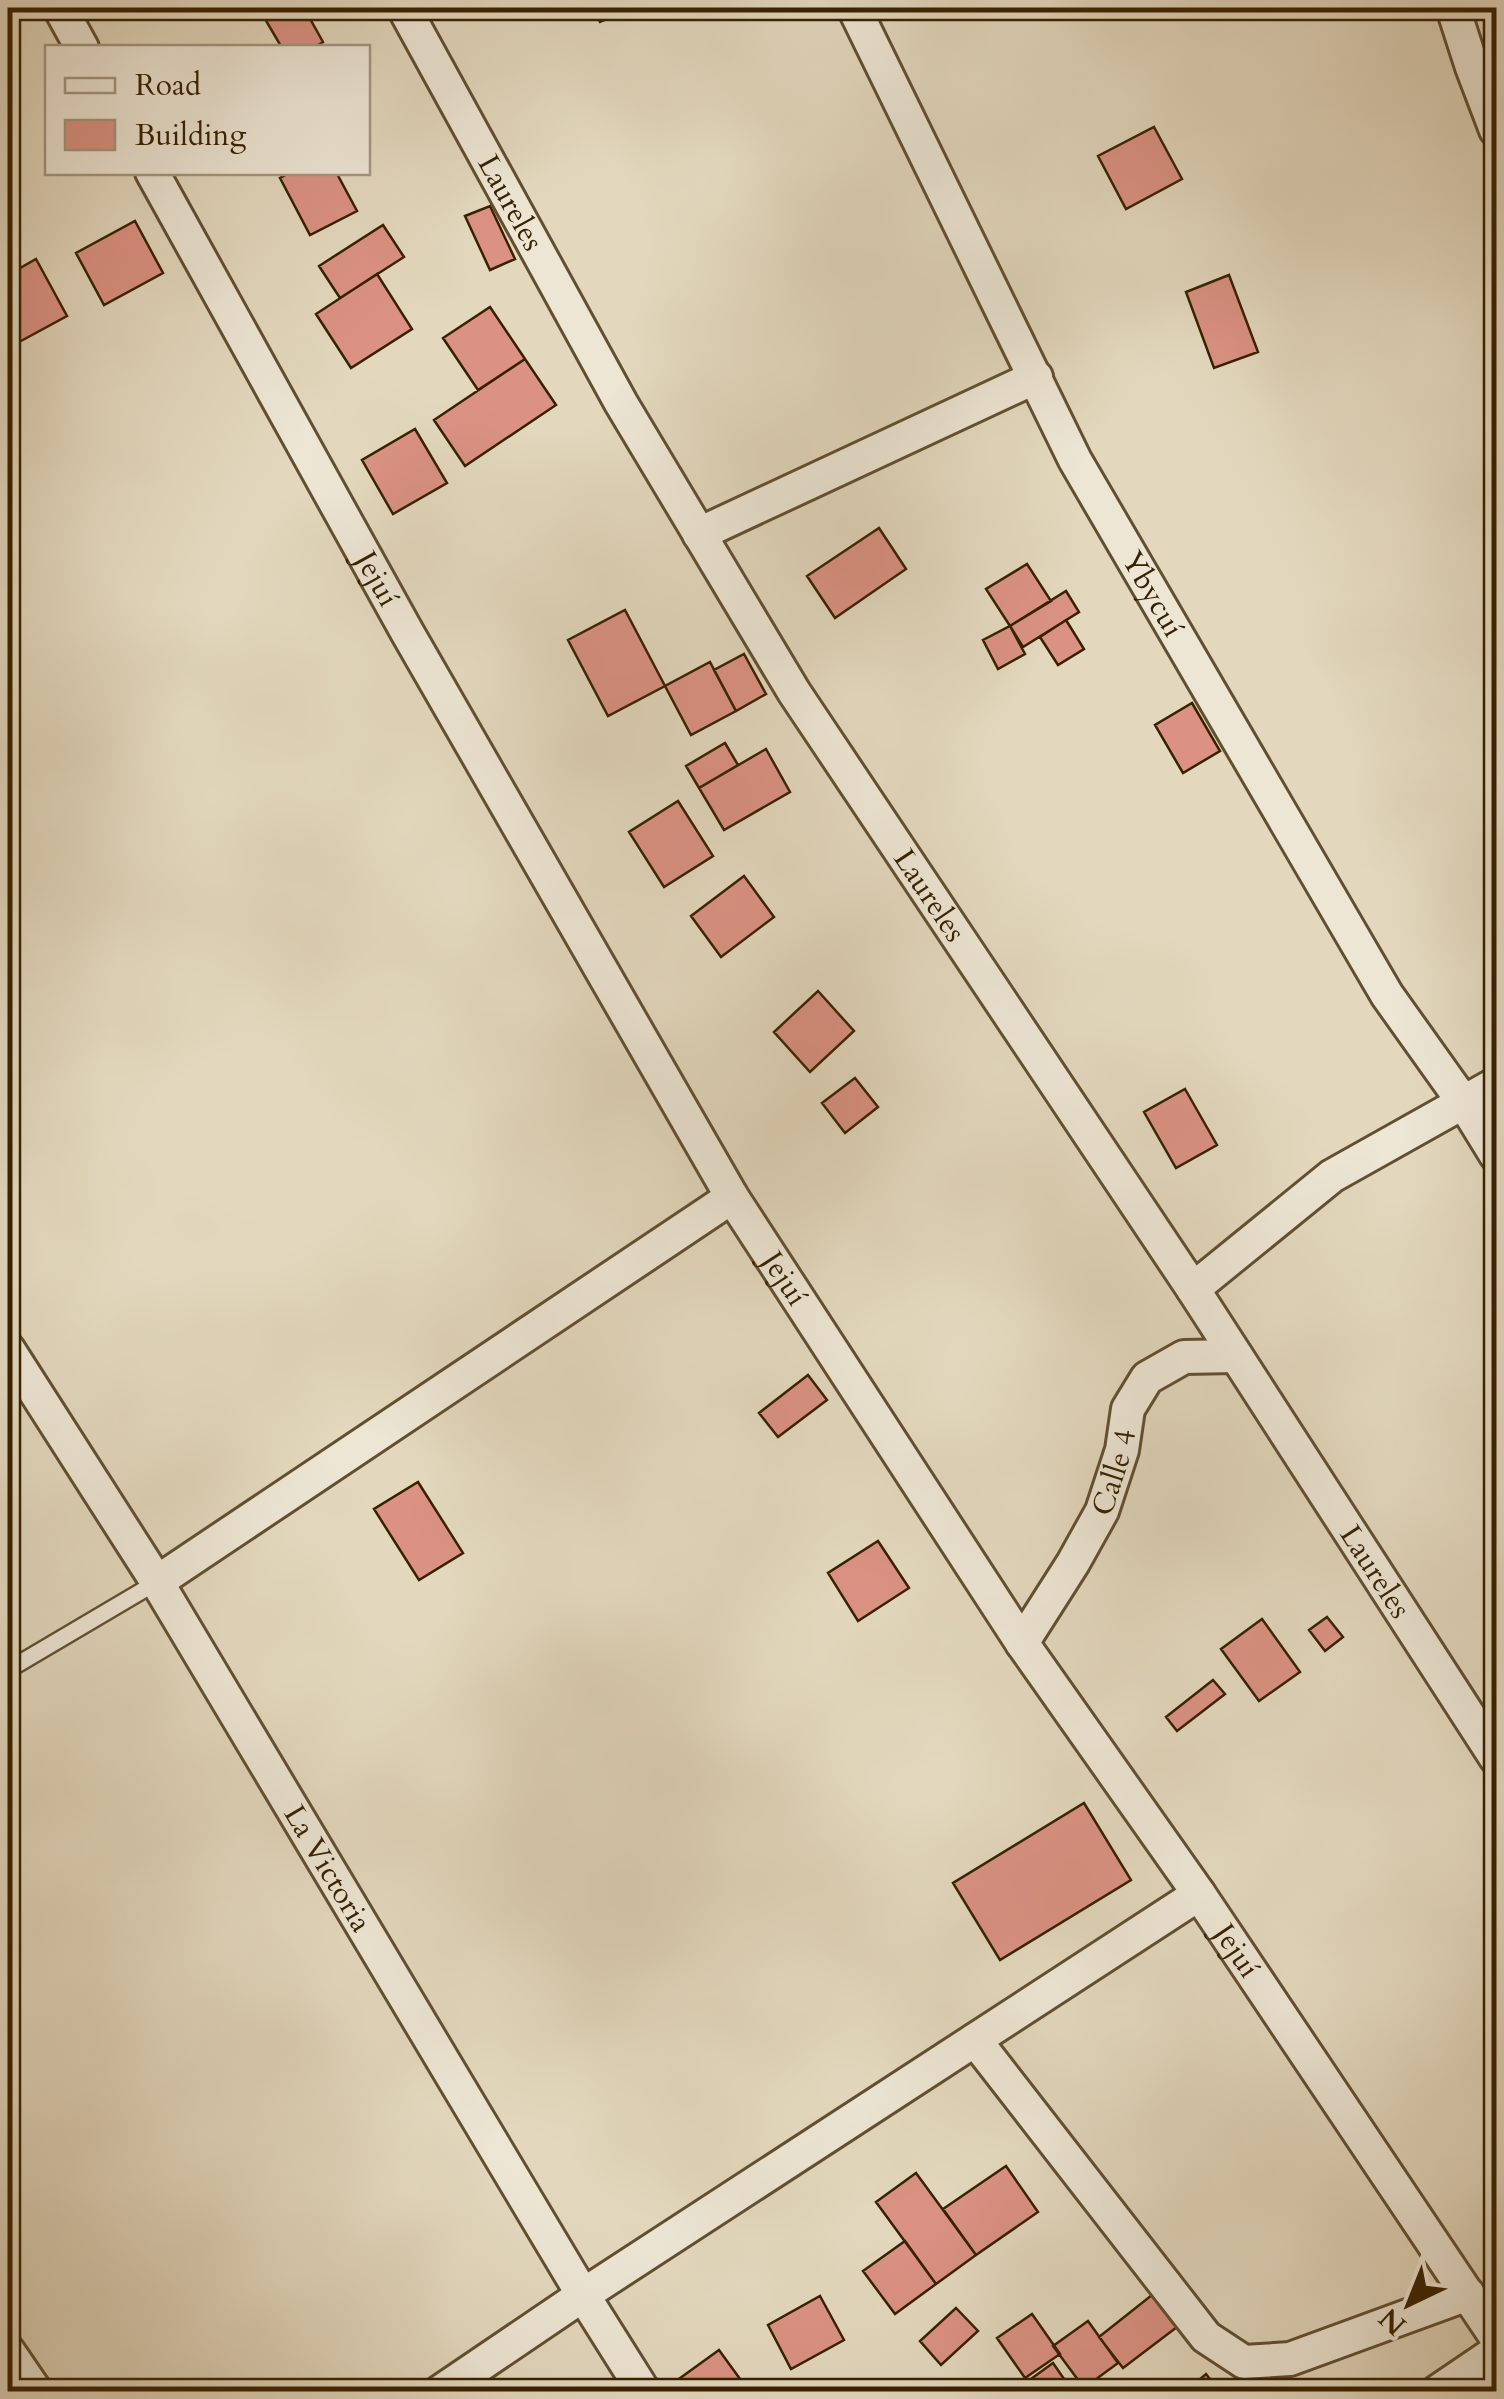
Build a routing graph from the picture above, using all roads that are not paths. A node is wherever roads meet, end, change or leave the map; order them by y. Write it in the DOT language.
graph roads {
  1 [pos="60,8"];
  2 [pos="404,8"];
  3 [pos="854,8"];
  4 [pos="1453,8"];
  5 [pos="80,45"];
  6 [pos="1496,130"];
  7 [pos="154,175"];
  8 [pos="1036,377"];
  9 [pos="699,534"];
  10 [pos="1496,1084"];
  11 [pos="1464,1103"];
  12 [pos="1496,1155"];
  13 [pos="732,1197"];
  14 [pos="1193,1290"];
  15 [pos="8,1349"];
  16 [pos="1236,1356"];
  17 [pos="156,1582"];
  18 [pos="1022,1643"];
  19 [pos="8,1670"];
  20 [pos="1496,1758"];
  21 [pos="1199,1894"];
  22 [pos="975,2040"];
  23 [pos="1468,2294"];
  24 [pos="584,2295"];
  25 [pos="1496,2337"];
  26 [pos="8,2351"];
  27 [pos="1496,2352"];
  28 [pos="36,2392"];
  29 [pos="440,2392"];
  30 [pos="644,2392"];
  31 [pos="1437,2392"];
  1 -- 5 [label="street"];
  2 -- 9 [label="street, Laureles"];
  3 -- 8 [label="street, Ybycuí"];
  4 -- 6 [label="street"];
  7 -- 13 [label="street, Jejuí"];
  8 -- 9 [label="street"];
  8 -- 11 [label="street, Ybycuí"];
  9 -- 14 [label="street, Laureles"];
  10 -- 11 [label="street"];
  11 -- 12 [label="street, Ybycuí"];
  11 -- 14 [label="street"];
  13 -- 17 [label="street"];
  13 -- 18 [label="street, Jejuí"];
  14 -- 16 [label="street, Laureles"];
  15 -- 17 [label="street, La Victoria"];
  16 -- 18 [label="street, Calle 4"];
  16 -- 20 [label="street, Laureles"];
  17 -- 19 [label="lane"];
  17 -- 24 [label="street, La Victoria"];
  18 -- 21 [label="street, Jejuí"];
  21 -- 22 [label="street"];
  21 -- 23 [label="street, Jejuí"];
  22 -- 23 [label="street"];
  22 -- 24 [label="street"];
  23 -- 25 [label="street, Jejuí"];
  24 -- 29 [label="street"];
  24 -- 30 [label="street, La Victoria"];
  26 -- 28 [label="street"];
  27 -- 31 [label="street"];
}
